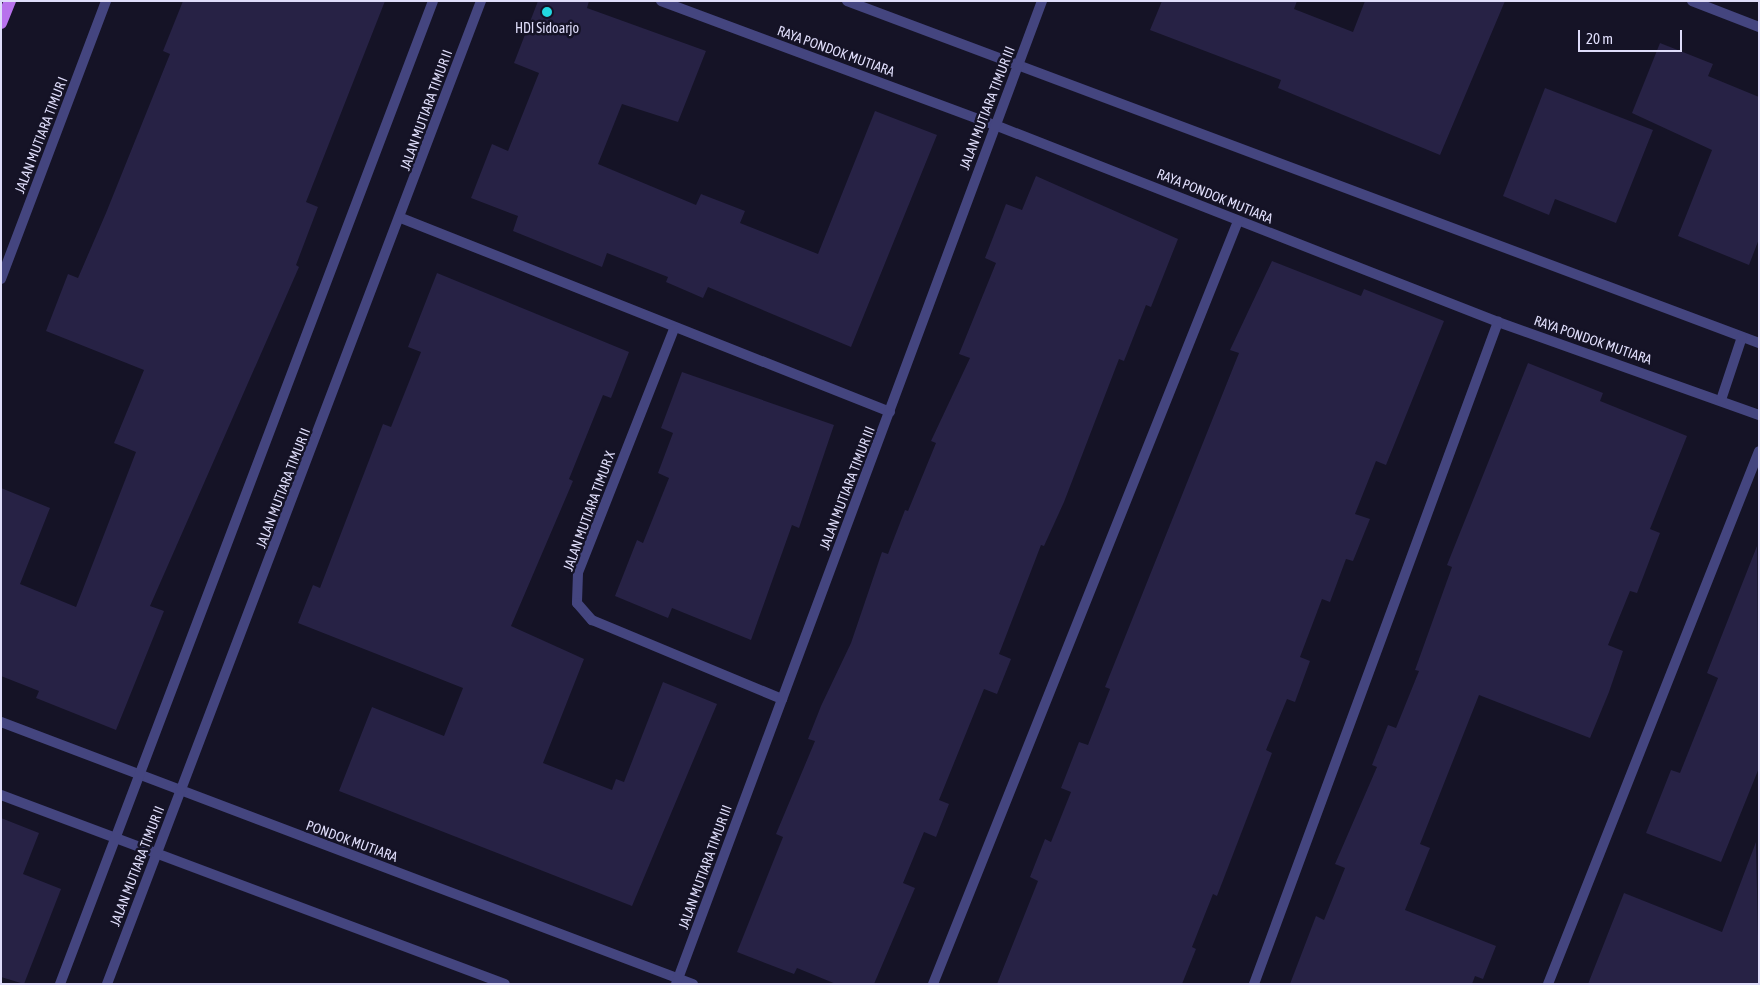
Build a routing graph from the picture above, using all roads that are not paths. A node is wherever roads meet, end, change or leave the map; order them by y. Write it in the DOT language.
graph roads {
  1 [pos="10,1"];
  2 [pos="106,1"];
  3 [pos="433,1"];
  4 [pos="481,1"];
  5 [pos="661,1"];
  6 [pos="847,1"];
  7 [pos="1042,1"];
  8 [pos="1692,1"];
  9 [pos="1,23"];
  10 [pos="1759,27"];
  11 [pos="1018,65"];
  12 [pos="995,125"];
  13 [pos="401,218"];
  14 [pos="1238,221"];
  15 [pos="1,279"];
  16 [pos="1498,322"];
  17 [pos="674,328"];
  18 [pos="1742,337"];
  19 [pos="1759,343"];
  20 [pos="1720,400"];
  21 [pos="890,412"];
  22 [pos="1759,416"];
  23 [pos="1759,450"];
  24 [pos="782,698"];
  25 [pos="1,722"];
  26 [pos="140,778"];
  27 [pos="180,792"];
  28 [pos="1,795"];
  29 [pos="116,837"];
  30 [pos="158,853"];
  31 [pos="677,981"];
  32 [pos="60,984"];
  33 [pos="107,984"];
  34 [pos="505,984"];
  35 [pos="693,984"];
  36 [pos="933,984"];
  37 [pos="1254,984"];
  38 [pos="1548,984"];
  1 -- 9 [label="main road"];
  2 -- 15 [label="street, JALAN MUTIARA TIMUR I"];
  3 -- 26 [label="street, JALAN MUTIARA TIMUR II"];
  4 -- 13 [label="street, JALAN MUTIARA TIMUR II"];
  5 -- 12 [label="street, RAYA PONDOK MUTIARA"];
  6 -- 11 [label="street"];
  7 -- 11 [label="street, JALAN MUTIARA TIMUR III"];
  8 -- 10 [label="street"];
  11 -- 12 [label="street, JALAN MUTIARA TIMUR III"];
  11 -- 18 [label="street"];
  12 -- 14 [label="street, RAYA PONDOK MUTIARA"];
  12 -- 21 [label="street, JALAN MUTIARA TIMUR III"];
  13 -- 17 [label="street"];
  13 -- 27 [label="street, JALAN MUTIARA TIMUR II"];
  14 -- 16 [label="street, RAYA PONDOK MUTIARA"];
  14 -- 36 [label="street"];
  16 -- 20 [label="street, RAYA PONDOK MUTIARA"];
  16 -- 37 [label="street"];
  17 -- 21 [label="street"];
  17 -- 24 [label="street, JALAN MUTIARA TIMUR X"];
  18 -- 19 [label="street"];
  18 -- 20 [label="street"];
  20 -- 22 [label="street, RAYA PONDOK MUTIARA"];
  21 -- 24 [label="street, JALAN MUTIARA TIMUR III"];
  23 -- 38 [label="street"];
  24 -- 31 [label="street, JALAN MUTIARA TIMUR III"];
  25 -- 26 [label="street, PONDOK MUTIARA"];
  26 -- 27 [label="street, PONDOK MUTIARA"];
  26 -- 29 [label="street, JALAN MUTIARA TIMUR II"];
  27 -- 30 [label="street, JALAN MUTIARA TIMUR II"];
  27 -- 31 [label="street, PONDOK MUTIARA"];
  28 -- 29 [label="street"];
  29 -- 30 [label="street"];
  29 -- 32 [label="street, JALAN MUTIARA TIMUR II"];
  30 -- 33 [label="street, JALAN MUTIARA TIMUR II"];
  30 -- 34 [label="street"];
  31 -- 35 [label="street, PONDOK MUTIARA"];
}
